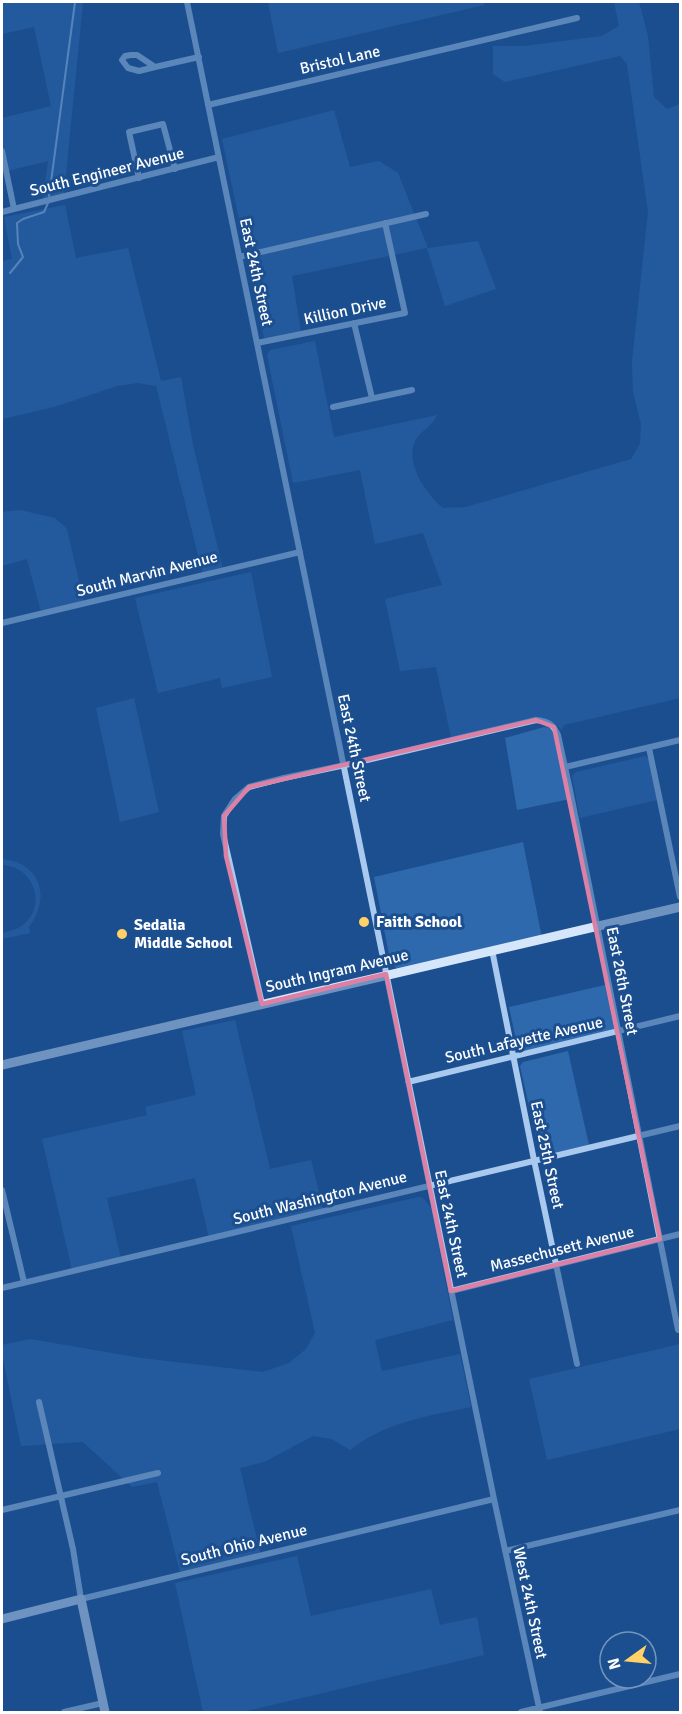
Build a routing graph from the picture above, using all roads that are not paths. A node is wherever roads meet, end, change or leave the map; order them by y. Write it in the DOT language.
graph roads {
  1 [pos="187,2"];
  2 [pos="577,18"];
  3 [pos="199,57"];
  4 [pos="155,67"];
  5 [pos="208,105"];
  6 [pos="2,151"];
  7 [pos="219,157"];
  8 [pos="175,169"];
  9 [pos="139,178"];
  10 [pos="14,209"];
  11 [pos="2,212"];
  12 [pos="426,214"];
  13 [pos="385,223"];
  14 [pos="240,257"];
  15 [pos="354,323"];
  16 [pos="257,343"];
  17 [pos="412,390"];
  18 [pos="372,398"];
  19 [pos="333,407"];
  20 [pos="300,552"];
  21 [pos="2,623"];
  22 [pos="681,740"];
  23 [pos="649,748"];
  24 [pos="343,764"];
  25 [pos="565,767"];
  26 [pos="681,897"];
  27 [pos="681,907"];
  28 [pos="597,925"];
  29 [pos="492,950"];
  30 [pos="386,974"];
  31 [pos="262,1004"];
  32 [pos="681,1016"];
  33 [pos="618,1031"];
  34 [pos="513,1056"];
  35 [pos="2,1065"];
  36 [pos="408,1082"];
  37 [pos="681,1126"];
  38 [pos="639,1136"];
  39 [pos="534,1160"];
  40 [pos="429,1185"];
  41 [pos="2,1190"];
  42 [pos="681,1234"];
  43 [pos="660,1239"];
  44 [pos="556,1265"];
  45 [pos="24,1282"];
  46 [pos="2,1288"];
  47 [pos="451,1291"];
  48 [pos="678,1330"];
  49 [pos="577,1364"];
  50 [pos="39,1402"];
  51 [pos="158,1473"];
  52 [pos="60,1495"];
  53 [pos="494,1499"];
  54 [pos="2,1510"];
  55 [pos="681,1510"];
  56 [pos="505,1551"];
  57 [pos="81,1599"];
  58 [pos="2,1619"];
  59 [pos="681,1674"];
  60 [pos="104,1708"];
  61 [pos="540,1710"];
  62 [pos="64,1713"];
  63 [pos="520,1713"];
  1 -- 3 [label="street, East 24th Street"];
  2 -- 5 [label="street, Bristol Lane"];
  3 -- 4 [label="street"];
  3 -- 5 [label="street, East 24th Street"];
  4 -- 4 [label="street"];
  5 -- 7 [label="street, East 24th Street"];
  6 -- 10 [label="street"];
  7 -- 8 [label="street, South Engineer Avenue"];
  7 -- 14 [label="street, East 24th Street"];
  8 -- 9 [label="street, South Engineer Avenue"];
  8 -- 9 [label="street"];
  9 -- 10 [label="street, South Engineer Avenue"];
  10 -- 11 [label="street, South Engineer Avenue"];
  12 -- 13 [label="street"];
  13 -- 14 [label="street"];
  13 -- 15 [label="street, Killion Drive"];
  14 -- 16 [label="street, East 24th Street"];
  15 -- 16 [label="street, Killion Drive"];
  15 -- 18 [label="street"];
  16 -- 20 [label="street, East 24th Street"];
  17 -- 18 [label="street"];
  18 -- 19 [label="street"];
  20 -- 21 [label="street, South Marvin Avenue"];
  20 -- 24 [label="street, East 24th Street"];
  22 -- 23 [label="street"];
  23 -- 25 [label="street"];
  23 -- 26 [label="street"];
  24 -- 25 [label="street, East 26th Street"];
  24 -- 30 [label="street, East 24th Street"];
  24 -- 31 [label="street, East 26th Street"];
  25 -- 28 [label="street, East 26th Street"];
  27 -- 28 [label="main road, South Ingram Avenue"];
  28 -- 29 [label="main road, South Ingram Avenue"];
  28 -- 33 [label="street, East 26th Street"];
  29 -- 30 [label="main road, South Ingram Avenue"];
  29 -- 34 [label="street, East 25th Street"];
  30 -- 31 [label="main road, South Ingram Avenue"];
  30 -- 36 [label="street, East 24th Street"];
  31 -- 35 [label="main road, South Ingram Avenue"];
  32 -- 33 [label="street, South Lafayette Avenue"];
  33 -- 34 [label="street, South Lafayette Avenue"];
  33 -- 38 [label="street, East 26th Street"];
  34 -- 36 [label="street, South Lafayette Avenue"];
  34 -- 39 [label="street, East 25th Street"];
  36 -- 40 [label="street, East 24th Street"];
  37 -- 38 [label="street, South Washington Avenue"];
  38 -- 39 [label="street, South Washington Avenue"];
  38 -- 43 [label="street, East 26th Street"];
  39 -- 40 [label="street, South Washington Avenue"];
  39 -- 44 [label="street, East 25th Street"];
  40 -- 45 [label="street, South Washington Avenue"];
  40 -- 47 [label="street, East 24th Street"];
  41 -- 45 [label="street"];
  42 -- 43 [label="street, Massechusett Avenue"];
  43 -- 44 [label="street, Massechusett Avenue"];
  43 -- 48 [label="street, East 26th Street"];
  44 -- 47 [label="street, Massechusett Avenue"];
  44 -- 49 [label="street, East 25th Street"];
  45 -- 46 [label="street, South Washington Avenue"];
  47 -- 53 [label="street, East 24th Street"];
  50 -- 52 [label="street"];
  51 -- 52 [label="street"];
  52 -- 54 [label="street"];
  52 -- 57 [label="street"];
  53 -- 56 [label="street, West 24th Street"];
  53 -- 57 [label="street, South Ohio Avenue"];
  55 -- 56 [label="street"];
  56 -- 61 [label="street, West 24th Street"];
  57 -- 58 [label="main road, South Ohio Avenue"];
  57 -- 60 [label="main road"];
  59 -- 61 [label="street"];
  60 -- 62 [label="street"];
  61 -- 63 [label="street"];
}
